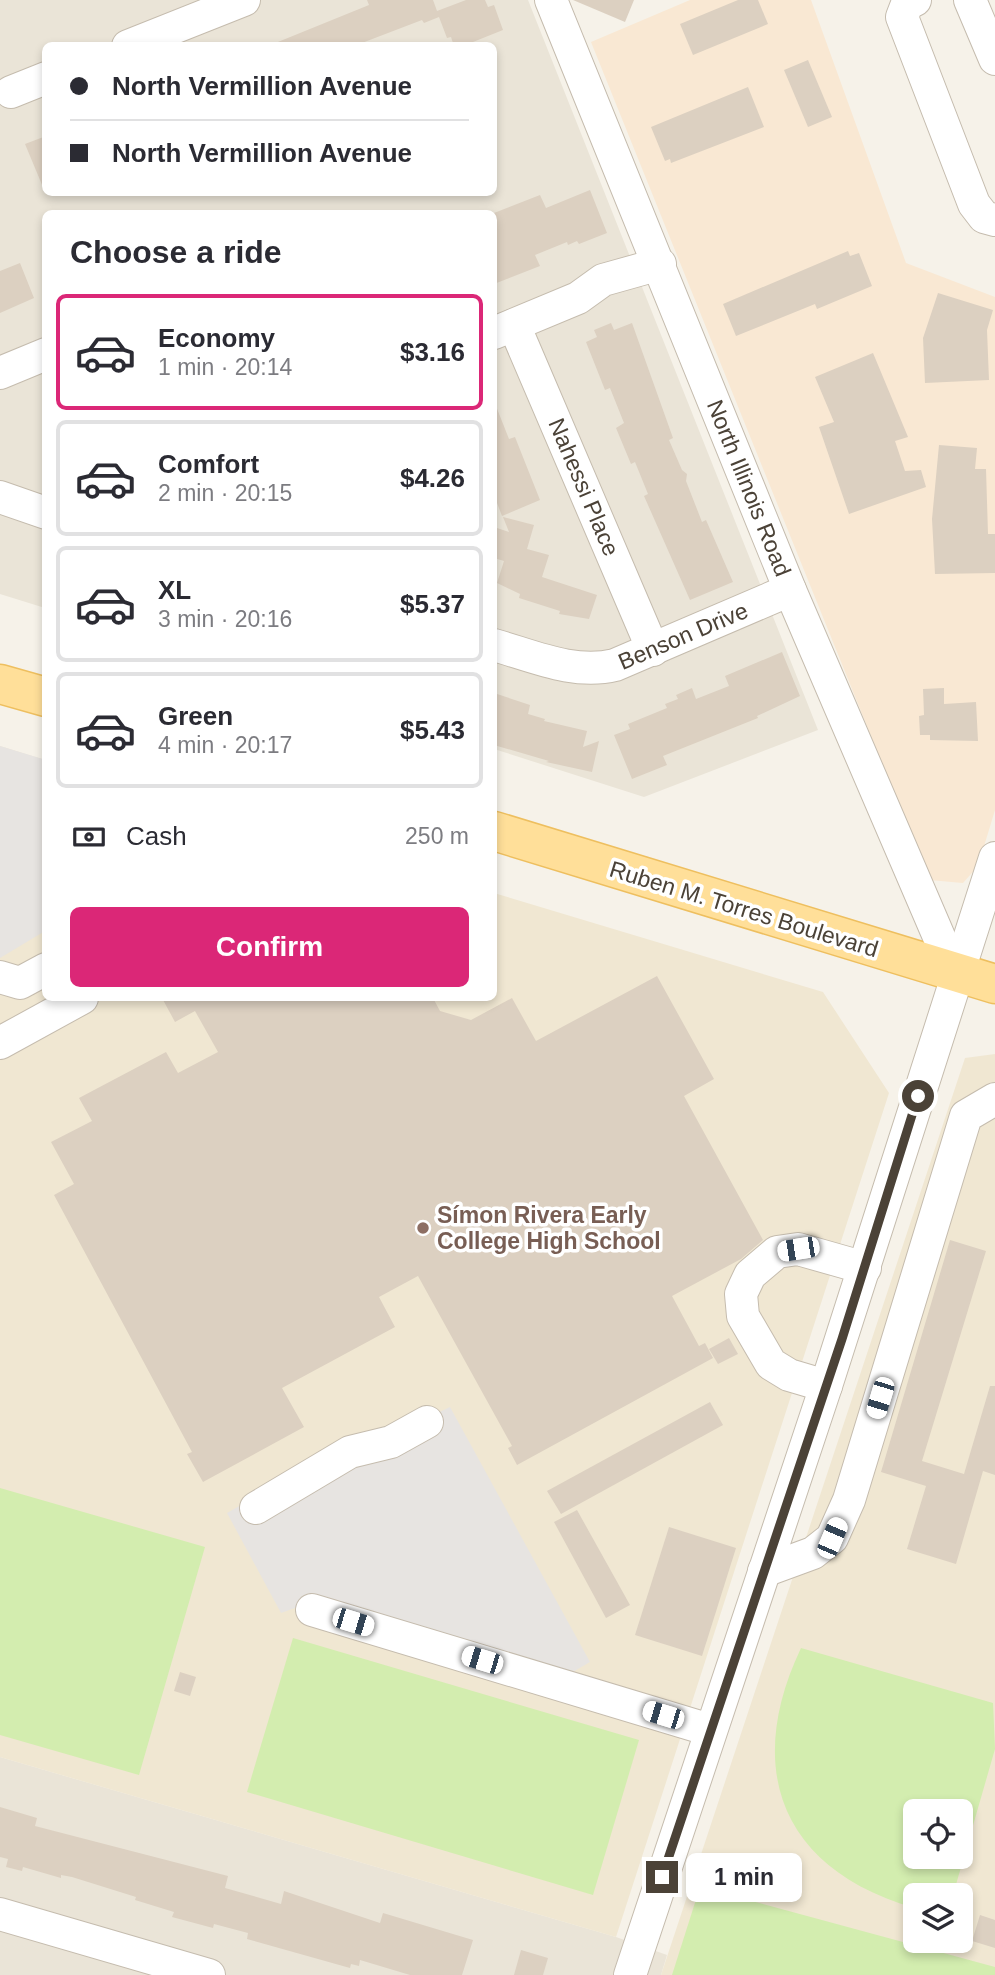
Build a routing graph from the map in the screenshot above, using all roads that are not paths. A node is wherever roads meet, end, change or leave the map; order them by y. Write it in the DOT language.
graph roads {
  1 [pos="244,0"];
  2 [pos="551,0"];
  3 [pos="915,0"];
  4 [pos="970,0"];
  5 [pos="138,42"];
  6 [pos="995,59"];
  7 [pos="42,80"];
  8 [pos="11,92"];
  9 [pos="995,220"];
  10 [pos="660,264"];
  11 [pos="504,329"];
  12 [pos="42,356"];
  13 [pos="0,373"];
  14 [pos="0,497"];
  15 [pos="42,512"];
  16 [pos="790,590"];
  17 [pos="497,646"];
  18 [pos="653,650"];
  19 [pos="0,684"];
  20 [pos="42,696"];
  21 [pos="497,832"];
  22 [pos="995,858"];
  23 [pos="42,971"];
  24 [pos="956,974"];
  25 [pos="0,977"];
  26 [pos="995,984"];
  27 [pos="77,1001"];
  28 [pos="0,1043"];
  29 [pos="995,1099"];
  30 [pos="865,1268"];
  31 [pos="826,1385"];
  32 [pos="427,1422"];
  33 [pos="256,1508"];
  34 [pos="764,1571"];
  35 [pos="312,1610"];
  36 [pos="710,1730"];
  37 [pos="0,1914"];
  38 [pos="209,1975"];
  39 [pos="630,1975"];
  1 -- 5 [label="street"];
  2 -- 10 [label="street, North Illinois Road"];
  3 -- 9 [label="street"];
  4 -- 6 [label="street"];
  7 -- 8 [label="street"];
  10 -- 11 [label="street"];
  10 -- 16 [label="street, North Illinois Road"];
  11 -- 18 [label="street, Nahessi Place"];
  12 -- 13 [label="street"];
  14 -- 15 [label="street"];
  16 -- 18 [label="street, Benson Drive"];
  16 -- 24 [label="street, North Illinois Road"];
  17 -- 18 [label="street, Benson Drive"];
  19 -- 20 [label="main road"];
  21 -- 24 [label="main road, Ruben M. Torres Boulevard"];
  22 -- 24 [label="street"];
  23 -- 25 [label="street"];
  24 -- 26 [label="main road, Ruben M. Torres Boulevard"];
  24 -- 30 [label="street"];
  27 -- 28 [label="street"];
  29 -- 34 [label="street"];
  30 -- 31 [label="street"];
  30 -- 31 [label="street"];
  31 -- 34 [label="street"];
  32 -- 33 [label="street"];
  34 -- 36 [label="street"];
  35 -- 36 [label="street"];
  36 -- 39 [label="street"];
  37 -- 38 [label="street"];
}
